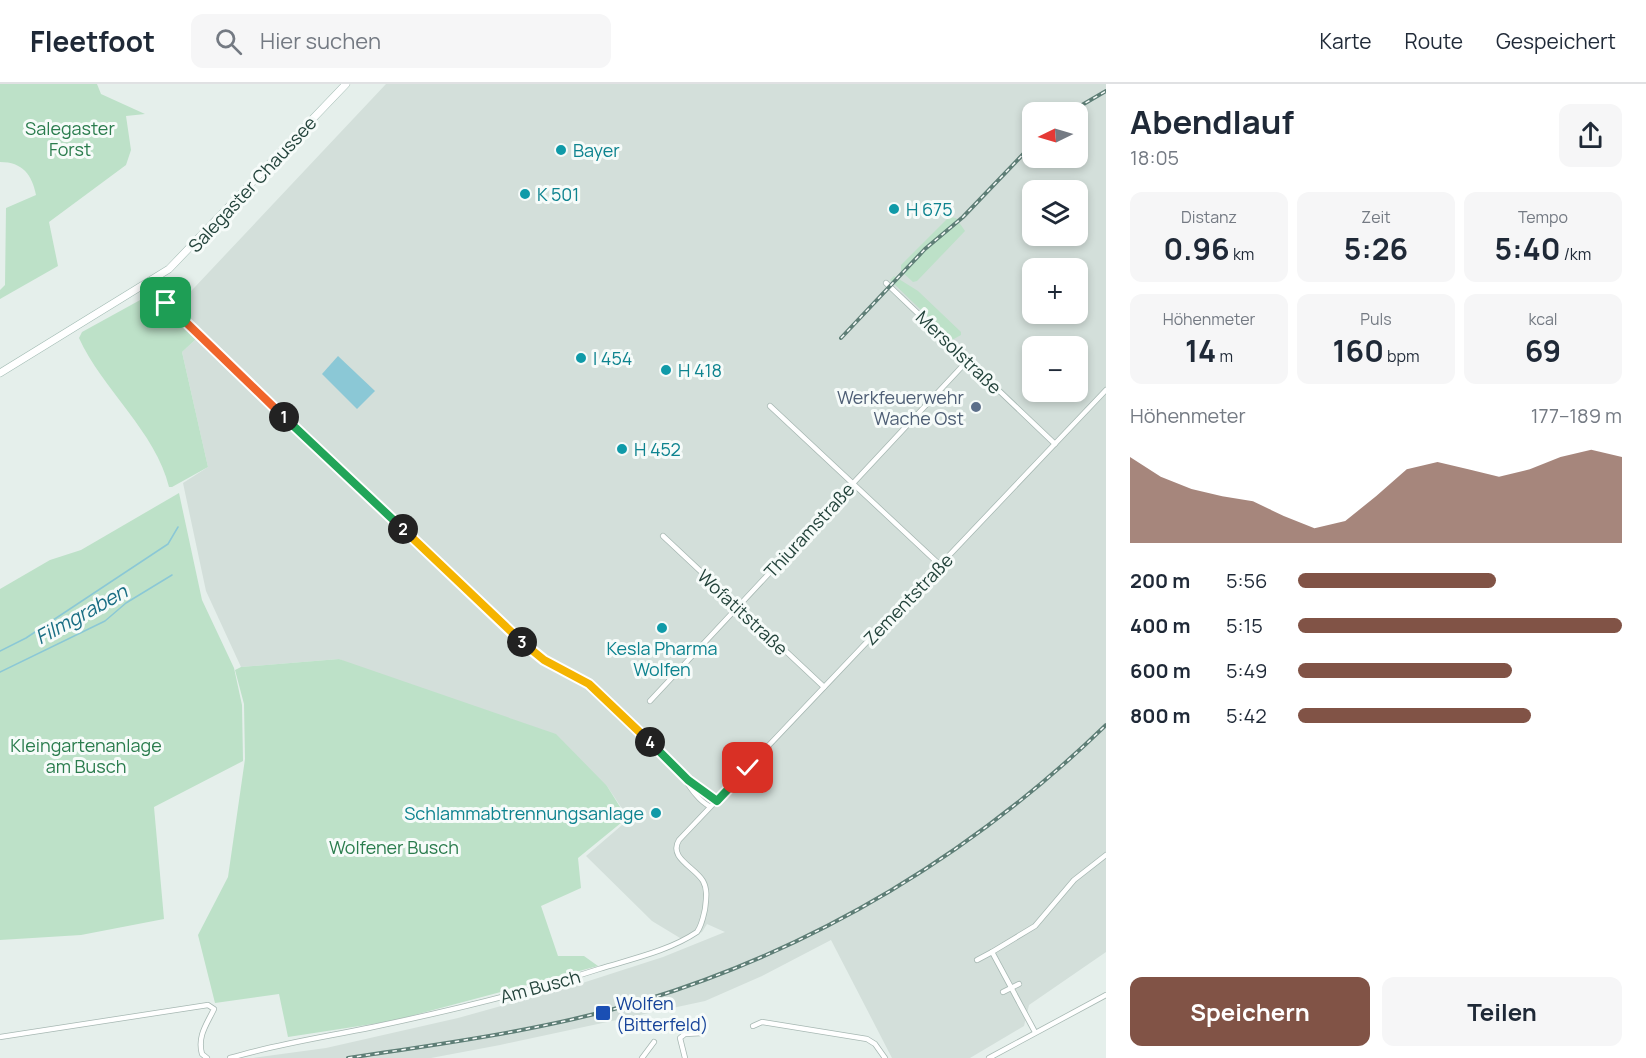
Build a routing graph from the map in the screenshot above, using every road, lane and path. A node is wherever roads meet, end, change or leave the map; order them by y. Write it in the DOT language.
graph roads {
  1 [pos="346,84"];
  2 [pos="153,281"];
  3 [pos="887,284"];
  4 [pos="969,359"];
  5 [pos="0,373"];
  6 [pos="1106,390"];
  7 [pos="770,406"];
  8 [pos="1055,444"];
  9 [pos="852,484"];
  10 [pos="663,536"];
  11 [pos="940,565"];
  12 [pos="738,607"];
  13 [pos="824,687"];
  14 [pos="650,701"];
  15 [pos="688,780"];
  16 [pos="717,801"];
  17 [pos="709,806"];
  18 [pos="1106,855"];
  19 [pos="992,952"];
  20 [pos="977,960"];
  21 [pos="1019,984"];
  22 [pos="1011,988"];
  23 [pos="1003,992"];
  24 [pos="1106,995"];
  25 [pos="753,1026"];
  26 [pos="1035,1032"];
  27 [pos="702,1034"];
  28 [pos="0,1037"];
  29 [pos="654,1042"];
  30 [pos="207,1058"];
  31 [pos="230,1058"];
  32 [pos="642,1058"];
  33 [pos="685,1058"];
  34 [pos="885,1058"];
  35 [pos="989,1058"];
  1 -- 2 [label="main road, Salegaster Chaussee"];
  2 -- 5 [label="main road, Salegaster Chaussee"];
  2 -- 15 [label="street"];
  3 -- 4 [label="street, Mersolstraße"];
  4 -- 8 [label="street, Mersolstraße"];
  4 -- 9 [label="street, Thiuramstraße"];
  6 -- 8 [label="street, Zementstraße"];
  7 -- 9 [label="street"];
  8 -- 11 [label="street, Zementstraße"];
  9 -- 11 [label="street"];
  9 -- 12 [label="street, Thiuramstraße"];
  10 -- 12 [label="street, Wofatitstraße"];
  11 -- 13 [label="street, Zementstraße"];
  12 -- 13 [label="street, Wofatitstraße"];
  12 -- 14 [label="street, Thiuramstraße"];
  13 -- 16 [label="street, Zementstraße"];
  15 -- 16 [label="street"];
  15 -- 17 [label="street"];
  16 -- 17 [label="street, Zementstraße"];
  17 -- 31 [label="street, Am Busch"];
  18 -- 19 [label="street"];
  19 -- 20 [label="street"];
  19 -- 22 [label="street"];
  21 -- 22 [label="street"];
  22 -- 23 [label="street"];
  22 -- 26 [label="street"];
  24 -- 26 [label="street"];
  25 -- 34 [label="street"];
  26 -- 35 [label="street"];
  27 -- 33 [label="street"];
  28 -- 30 [label="street"];
  29 -- 32 [label="street"];
}
